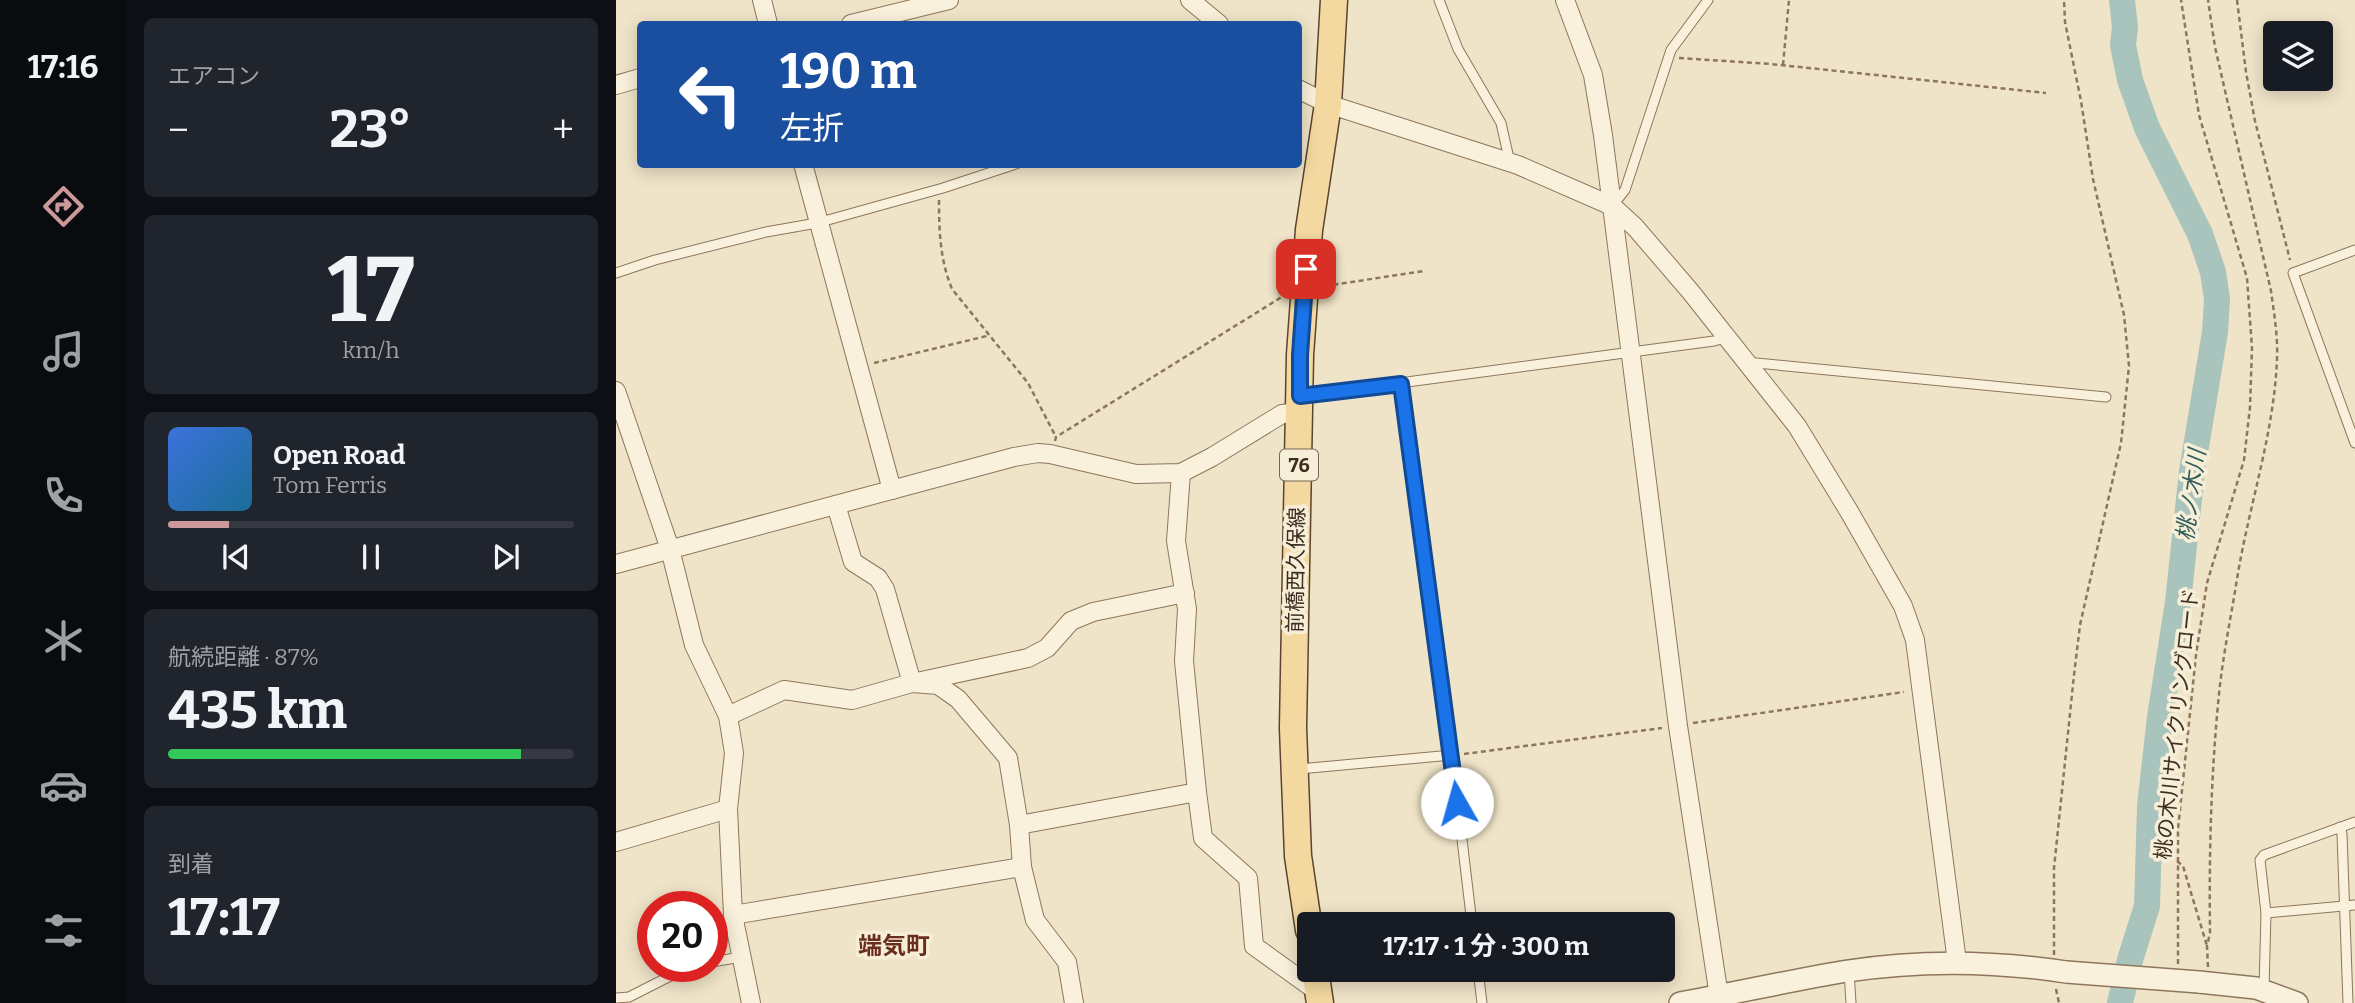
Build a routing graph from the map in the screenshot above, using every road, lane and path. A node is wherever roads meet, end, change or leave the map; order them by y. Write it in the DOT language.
graph roads {
  1 [pos="762,0"];
  2 [pos="949,0"];
  3 [pos="1190,0"];
  4 [pos="1334,0"];
  5 [pos="1438,0"];
  6 [pos="1566,0"];
  7 [pos="1708,0"];
  8 [pos="1789,0"];
  9 [pos="2064,0"];
  10 [pos="2180,0"];
  11 [pos="2208,0"];
  12 [pos="2237,0"];
  13 [pos="767,21"];
  14 [pos="863,21"];
  15 [pos="1215,21"];
  16 [pos="1668,58"];
  17 [pos="1783,65"];
  18 [pos="637,79"];
  19 [pos="616,85"];
  20 [pos="1302,91"];
  21 [pos="2046,93"];
  22 [pos="1328,104"];
  23 [pos="1510,163"];
  24 [pos="804,168"];
  25 [pos="1004,168"];
  26 [pos="939,189"];
  27 [pos="1612,206"];
  28 [pos="817,223"];
  29 [pos="2355,250"];
  30 [pos="1424,271"];
  31 [pos="2293,273"];
  32 [pos="616,274"];
  33 [pos="1304,289"];
  34 [pos="989,336"];
  35 [pos="1726,338"];
  36 [pos="1632,353"];
  37 [pos="1745,362"];
  38 [pos="857,367"];
  39 [pos="1401,384"];
  40 [pos="616,391"];
  41 [pos="2106,397"];
  42 [pos="1300,404"];
  43 [pos="2355,443"];
  44 [pos="1181,473"];
  45 [pos="892,490"];
  46 [pos="836,505"];
  47 [pos="670,550"];
  48 [pos="616,564"];
  49 [pos="1185,593"];
  50 [pos="912,683"];
  51 [pos="1922,689"];
  52 [pos="727,716"];
  53 [pos="1678,726"];
  54 [pos="1452,755"];
  55 [pos="1294,770"];
  56 [pos="1197,792"];
  57 [pos="728,809"];
  58 [pos="2355,822"];
  59 [pos="1019,825"];
  60 [pos="2340,827"];
  61 [pos="616,842"];
  62 [pos="2177,861"];
  63 [pos="1022,867"];
  64 [pos="2350,905"];
  65 [pos="1306,912"];
  66 [pos="1471,912"];
  67 [pos="2266,914"];
  68 [pos="733,915"];
  69 [pos="2207,946"];
  70 [pos="741,957"];
  71 [pos="728,959"];
  72 [pos="1957,962"];
  73 [pos="2178,967"];
  74 [pos="1849,971"];
  75 [pos="2060,971"];
  76 [pos="2204,978"];
  77 [pos="659,982"];
  78 [pos="1479,982"];
  79 [pos="1318,988"];
  80 [pos="2265,997"];
  81 [pos="616,998"];
  82 [pos="1720,999"];
  83 [pos="751,1003"];
  84 [pos="1074,1003"];
  85 [pos="1482,1003"];
  86 [pos="1680,1003"];
  87 [pos="1851,1003"];
  88 [pos="2059,1003"];
  89 [pos="2297,1003"];
  90 [pos="2348,1003"];
  1 -- 13 [label="street"];
  2 -- 14 [label="street"];
  3 -- 15 [label="street"];
  4 -- 22 [label="main road, 前橋西久保線 / 76"];
  5 -- 23 [label="lane"];
  6 -- 27 [label="street"];
  7 -- 16 [label="lane"];
  8 -- 17 [label="path"];
  9 -- 75 [label="path"];
  10 -- 62 [label="path, 桃の木川サイクリングロード"];
  11 -- 69 [label="path"];
  12 -- 31 [label="path"];
  16 -- 17 [label="path"];
  16 -- 27 [label="lane"];
  17 -- 21 [label="path"];
  18 -- 19 [label="street"];
  20 -- 22 [label="street"];
  22 -- 23 [label="street"];
  22 -- 33 [label="main road, 前橋西久保線 / 76"];
  23 -- 27 [label="street"];
  24 -- 28 [label="street"];
  25 -- 26 [label="lane"];
  26 -- 28 [label="lane"];
  26 -- 34 [label="path"];
  27 -- 35 [label="street"];
  27 -- 36 [label="street"];
  28 -- 32 [label="lane"];
  28 -- 38 [label="street"];
  29 -- 31 [label="lane"];
  30 -- 33 [label="path"];
  31 -- 43 [label="lane"];
  33 -- 34 [label="path"];
  33 -- 42 [label="main road, 前橋西久保線 / 76"];
  34 -- 38 [label="path"];
  35 -- 36 [label="lane"];
  35 -- 37 [label="street"];
  36 -- 39 [label="lane"];
  36 -- 53 [label="street"];
  37 -- 41 [label="lane"];
  37 -- 51 [label="street"];
  38 -- 45 [label="street"];
  39 -- 42 [label="lane"];
  39 -- 54 [label="lane"];
  40 -- 47 [label="street"];
  42 -- 44 [label="street"];
  42 -- 55 [label="main road, 前橋西久保線 / 76"];
  44 -- 45 [label="street"];
  44 -- 49 [label="street"];
  45 -- 46 [label="street"];
  46 -- 47 [label="street"];
  46 -- 50 [label="street"];
  47 -- 48 [label="street"];
  47 -- 52 [label="street"];
  49 -- 50 [label="street"];
  49 -- 56 [label="street"];
  50 -- 52 [label="street"];
  50 -- 59 [label="street"];
  51 -- 53 [label="path"];
  51 -- 72 [label="street"];
  52 -- 57 [label="street"];
  53 -- 54 [label="path"];
  53 -- 82 [label="street"];
  54 -- 55 [label="lane"];
  54 -- 66 [label="lane"];
  55 -- 65 [label="main road, 前橋西久保線 / 76"];
  56 -- 59 [label="street"];
  56 -- 79 [label="street"];
  57 -- 61 [label="street"];
  57 -- 68 [label="street"];
  58 -- 60 [label="lane"];
  59 -- 63 [label="street"];
  60 -- 64 [label="lane"];
  60 -- 67 [label="lane"];
  62 -- 69 [label="path"];
  62 -- 73 [label="path, 桃の木川サイクリングロード"];
  63 -- 68 [label="street"];
  63 -- 84 [label="street"];
  64 -- 67 [label="lane"];
  64 -- 90 [label="lane"];
  67 -- 80 [label="lane"];
  68 -- 70 [label="street"];
  69 -- 76 [label="path"];
  70 -- 71 [label="lane"];
  70 -- 83 [label="street"];
  72 -- 74 [label="street"];
  72 -- 75 [label="street"];
  74 -- 82 [label="street"];
  74 -- 87 [label="lane"];
  75 -- 76 [label="street, bridge"];
  75 -- 88 [label="path"];
  76 -- 80 [label="street"];
  77 -- 81 [label="lane"];
  78 -- 85 [label="lane"];
  80 -- 89 [label="street"];
  82 -- 86 [label="street"];
}
